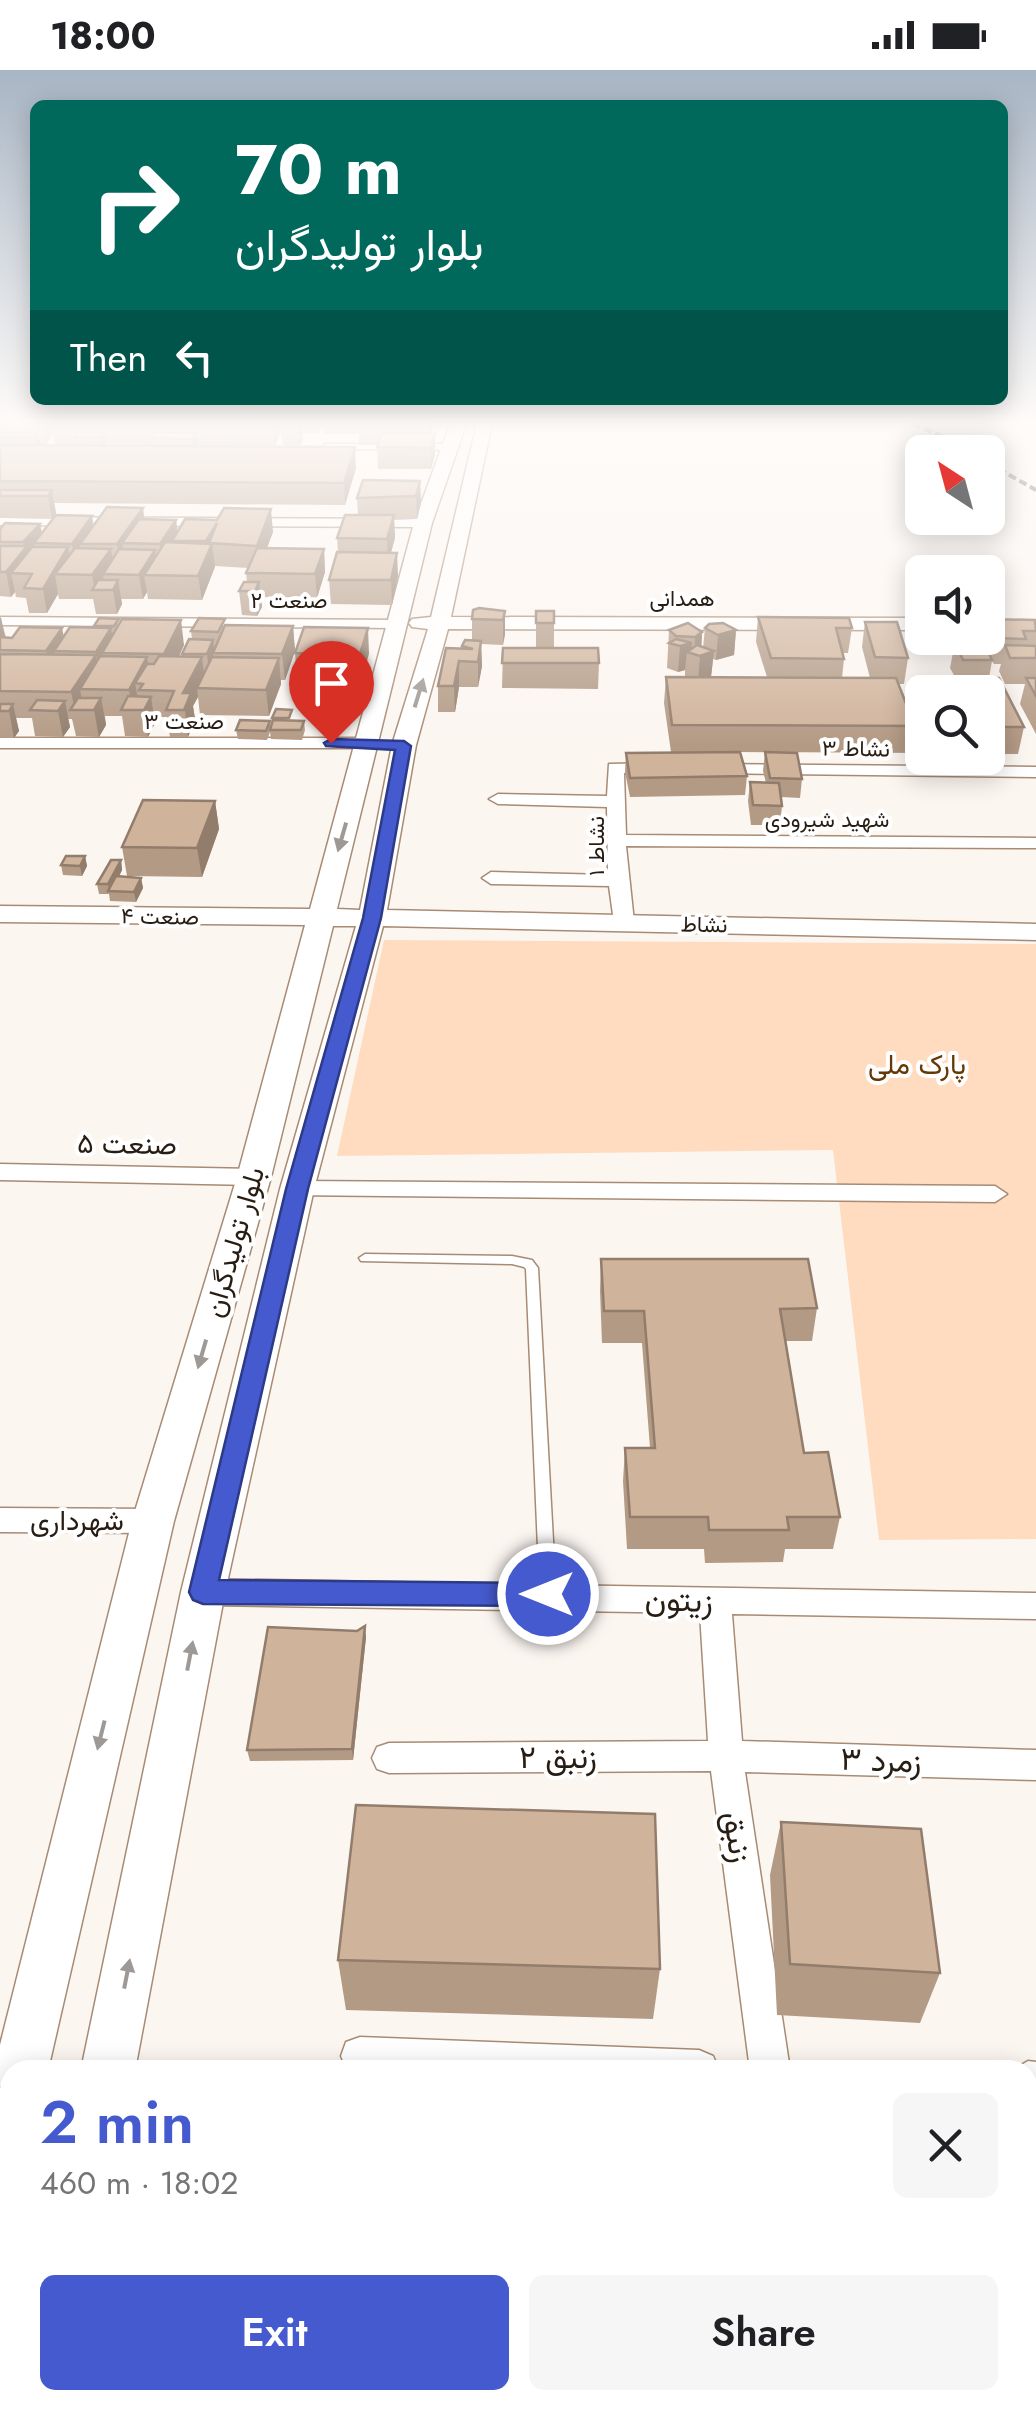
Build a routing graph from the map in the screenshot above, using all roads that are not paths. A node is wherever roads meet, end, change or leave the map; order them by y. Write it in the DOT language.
graph roads {
  1 [pos="422,528"];
  2 [pos="461,528"];
  3 [pos="0,620"];
  4 [pos="440,622"];
  5 [pos="398,624"];
  6 [pos="905,624"];
  7 [pos="0,743"];
  8 [pos="386,744"];
  9 [pos="615,768"];
  10 [pos="1036,772"];
  11 [pos="498,800"];
  12 [pos="618,802"];
  13 [pos="618,840"];
  14 [pos="1036,842"];
  15 [pos="492,878"];
  16 [pos="618,881"];
  17 [pos="0,914"];
  18 [pos="319,918"];
  19 [pos="372,918"];
  20 [pos="624,922"];
  21 [pos="1036,932"];
  22 [pos="0,1172"];
  23 [pos="254,1177"];
  24 [pos="297,1189"];
  25 [pos="995,1194"];
  26 [pos="365,1258"];
  27 [pos="0,1520"];
  28 [pos="153,1520"];
  29 [pos="203,1592"];
  30 [pos="548,1594"];
  31 [pos="714,1602"];
  32 [pos="1036,1606"];
  33 [pos="726,1756"];
  34 [pos="389,1758"];
  35 [pos="1036,1765"];
  36 [pos="360,2056"];
  37 [pos="23,2060"];
  38 [pos="110,2060"];
  39 [pos="457,2060"];
  40 [pos="769,2060"];
  1 -- 5 [label="main road, بلوار تولیدگران"];
  2 -- 4 [label="main road, بلوار تولیدگران"];
  3 -- 5 [label="street, صنعت ۲"];
  4 -- 5 [label="main road, همدانی"];
  4 -- 6 [label="main road, همدانی"];
  8 -- 4 [label="main road, بلوار تولیدگران, one-way"];
  5 -- 8 [label="main road, بلوار تولیدگران"];
  7 -- 8 [label="street, صنعت ۳"];
  8 -- 18 [label="main road, بلوار تولیدگران, one-way"];
  8 -- 19 [label="main road, بلوار تولیدگران"];
  9 -- 10 [label="street, نشاط ۳"];
  9 -- 12 [label="street, نشاط ۱"];
  11 -- 12 [label="street"];
  12 -- 13 [label="street, نشاط ۱"];
  13 -- 14 [label="street, شهید شیرودی"];
  13 -- 16 [label="street, نشاط ۱"];
  15 -- 16 [label="street"];
  16 -- 20 [label="street, نشاط ۱"];
  17 -- 18 [label="main road, صنعت ۴"];
  18 -- 19 [label="main road, صنعت ۴"];
  18 -- 23 [label="main road, بلوار تولیدگران"];
  19 -- 20 [label="main road, نشاط"];
  19 -- 24 [label="main road, بلوار تولیدگران"];
  20 -- 21 [label="main road, نشاط"];
  22 -- 23 [label="street, صنعت ۵"];
  23 -- 28 [label="main road, بلوار تولیدگران, one-way"];
  24 -- 25 [label="street"];
  24 -- 29 [label="main road, بلوار تولیدگران"];
  26 -- 30 [label="lane"];
  27 -- 28 [label="street, شهرداری"];
  28 -- 37 [label="main road, بلوار تولیدگران, one-way"];
  29 -- 30 [label="street, زیتون"];
  38 -- 29 [label="main road, بلوار تولیدگران, one-way"];
  30 -- 31 [label="street, زیتون"];
  31 -- 32 [label="street, زیتون"];
  31 -- 33 [label="street, زنبق"];
  33 -- 34 [label="street, زنبق ۲"];
  33 -- 35 [label="street, زمرد ۳"];
  33 -- 40 [label="street, زنبق"];
  36 -- 39 [label="street"];
}
